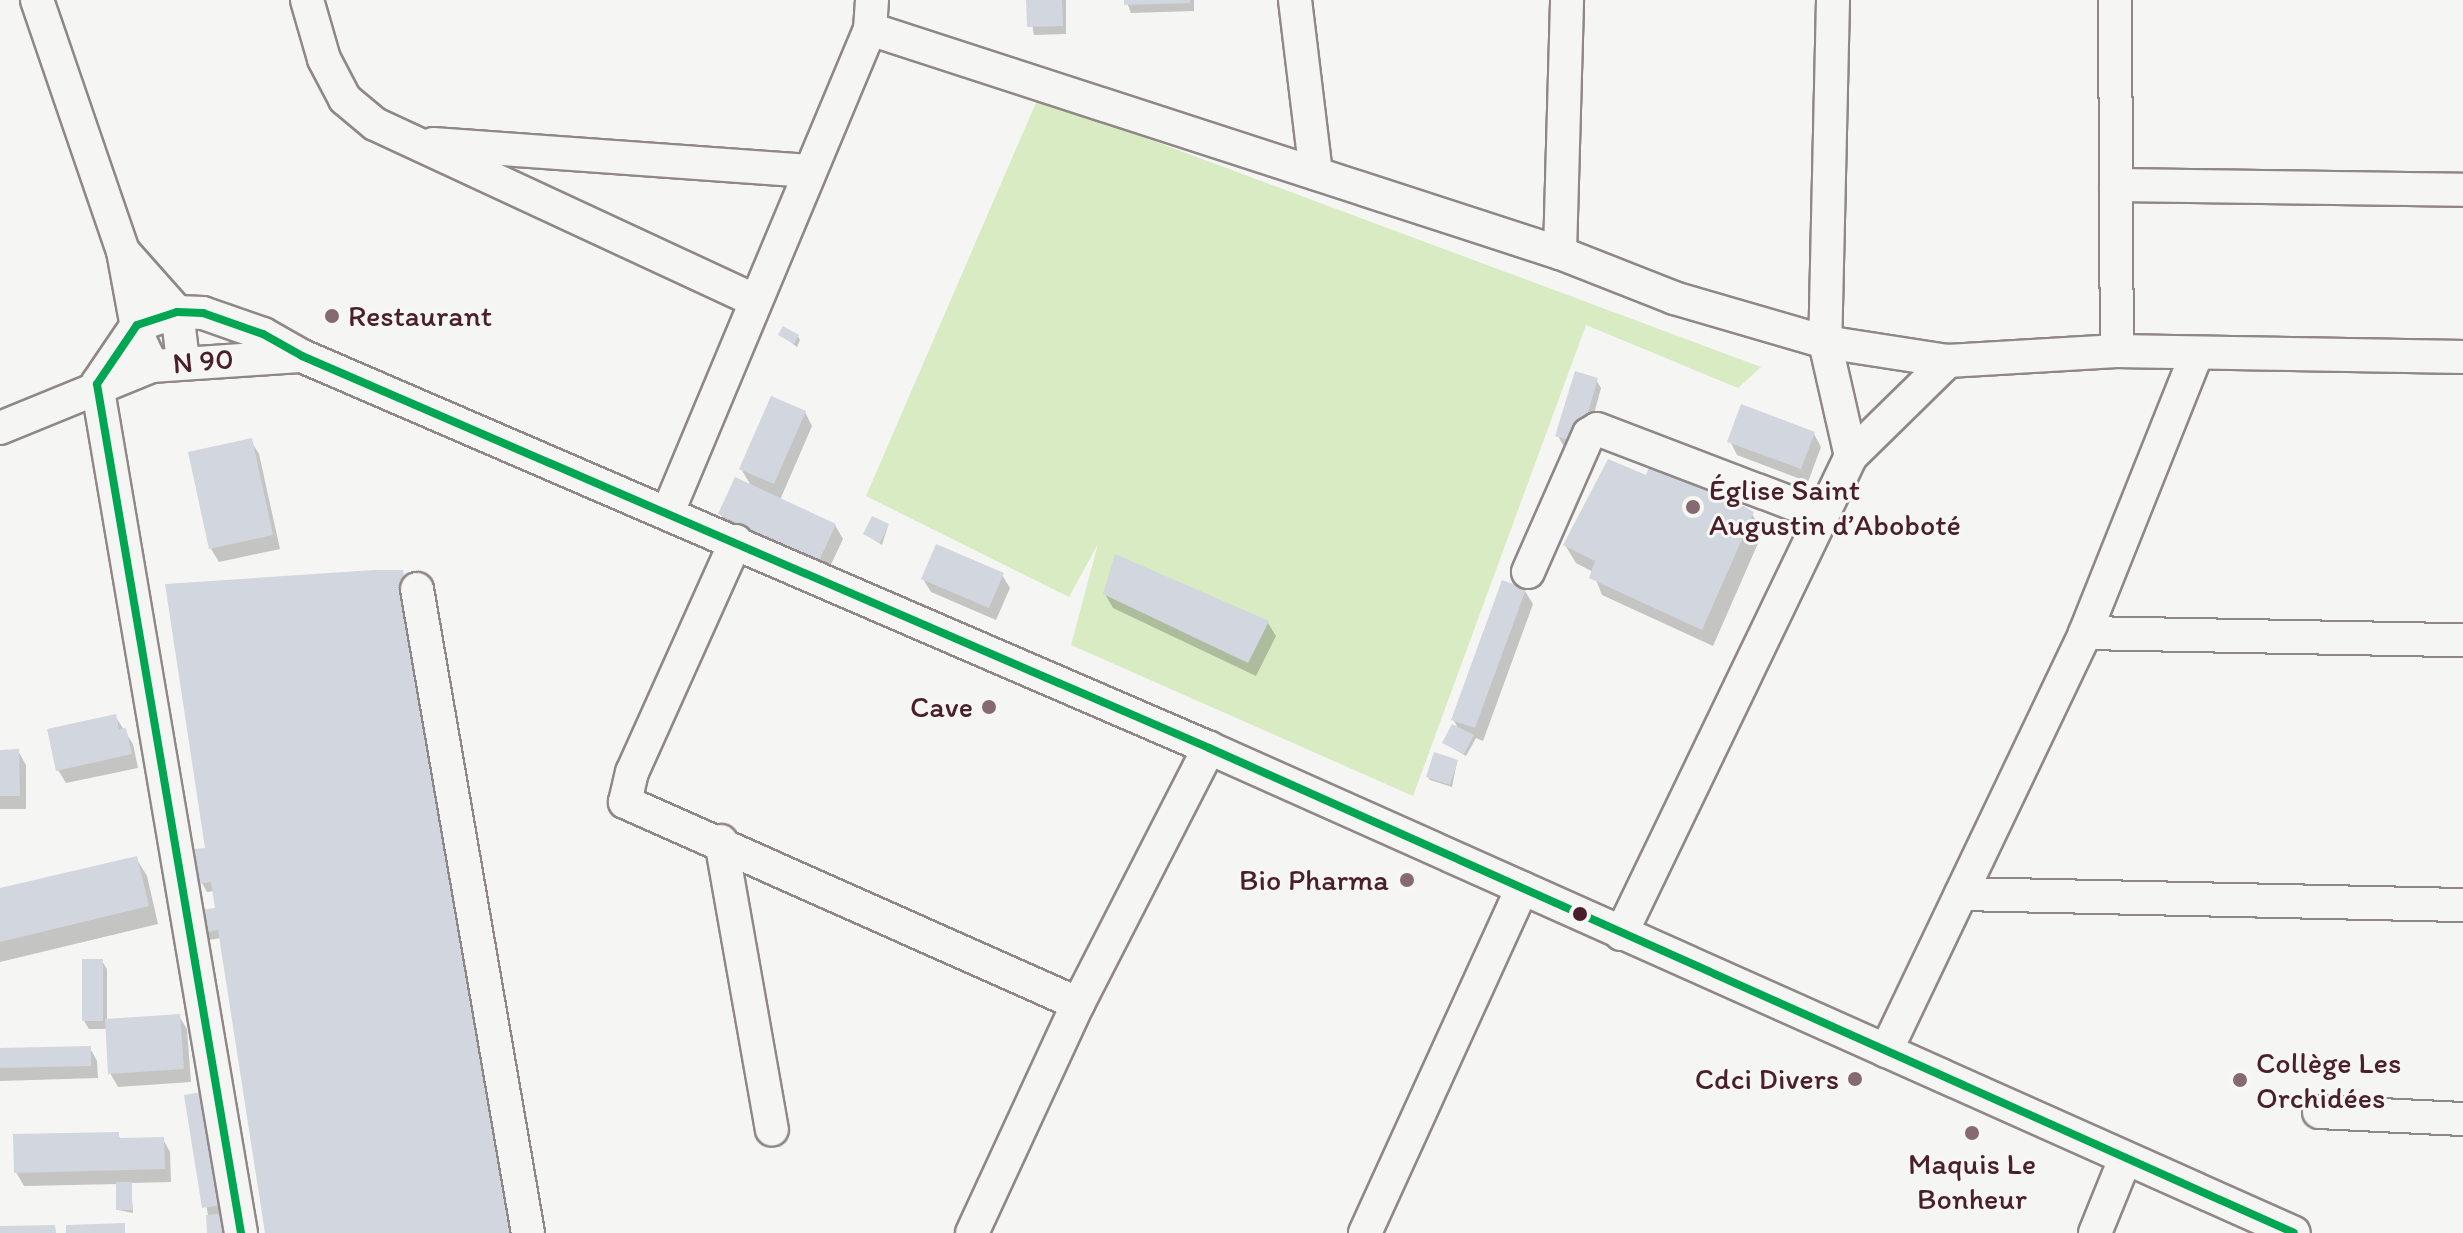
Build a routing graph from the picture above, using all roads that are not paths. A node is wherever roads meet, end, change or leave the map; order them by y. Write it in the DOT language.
graph roads {
  1 [pos="37,0"];
  2 [pos="307,0"];
  3 [pos="1295,0"];
  4 [pos="1567,0"];
  5 [pos="1833,0"];
  6 [pos="2115,0"];
  7 [pos="871,15"];
  8 [pos="412,143"];
  9 [pos="809,171"];
  10 [pos="1316,174"];
  11 [pos="2116,185"];
  12 [pos="2463,190"];
  13 [pos="123,251"];
  14 [pos="1560,253"];
  15 [pos="755,300"];
  16 [pos="177,312"];
  17 [pos="137,325"];
  18 [pos="1825,342"];
  19 [pos="2117,351"];
  20 [pos="2196,355"];
  21 [pos="302,356"];
  22 [pos="2463,357"];
  23 [pos="1948,361"];
  24 [pos="168,363"];
  25 [pos="97,384"];
  26 [pos="0,428"];
  27 [pos="1851,456"];
  28 [pos="668,512"];
  29 [pos="1822,515"];
  30 [pos="736,541"];
  31 [pos="1528,572"];
  32 [pos="417,589"];
  33 [pos="2085,633"];
  34 [pos="2463,640"];
  35 [pos="1209,748"];
  36 [pos="721,841"];
  37 [pos="1522,888"];
  38 [pos="1961,894"];
  39 [pos="2463,905"];
  40 [pos="1621,934"];
  41 [pos="1078,1004"];
  42 [pos="1886,1051"];
  43 [pos="2319,1112"];
  44 [pos="2463,1119"];
  45 [pos="772,1130"];
  46 [pos="2125,1159"];
  47 [pos="241,1233"];
  48 [pos="528,1233"];
  49 [pos="972,1233"];
  50 [pos="1365,1233"];
  51 [pos="2095,1233"];
  52 [pos="2294,1233"];
  1 -- 13 [label="street"];
  2 -- 8 [label="street"];
  3 -- 10 [label="street"];
  4 -- 14 [label="street"];
  5 -- 18 [label="street"];
  6 -- 11 [label="street"];
  7 -- 9 [label="street"];
  7 -- 10 [label="street"];
  8 -- 9 [label="street"];
  8 -- 15 [label="street"];
  9 -- 15 [label="street"];
  10 -- 14 [label="street"];
  11 -- 12 [label="street"];
  11 -- 19 [label="street"];
  13 -- 16 [label="street"];
  13 -- 17 [label="street"];
  14 -- 18 [label="street"];
  15 -- 28 [label="street"];
  16 -- 17 [label="street, N 90"];
  16 -- 21 [label="street, N 90"];
  16 -- 24 [label="street"];
  17 -- 24 [label="street"];
  17 -- 25 [label="street"];
  18 -- 23 [label="street"];
  18 -- 27 [label="street"];
  19 -- 20 [label="street"];
  19 -- 23 [label="street"];
  20 -- 22 [label="street"];
  20 -- 33 [label="street"];
  21 -- 24 [label="street, N 90"];
  21 -- 28 [label="street, N 90"];
  23 -- 27 [label="street"];
  24 -- 25 [label="street, N 90"];
  25 -- 26 [label="street, N 90"];
  25 -- 47 [label="street"];
  27 -- 29 [label="street"];
  28 -- 30 [label="street, N 90"];
  29 -- 31 [label="street"];
  29 -- 40 [label="street"];
  30 -- 35 [label="street, N 90"];
  30 -- 36 [label="street"];
  32 -- 48 [label="street"];
  33 -- 34 [label="street"];
  33 -- 38 [label="street"];
  35 -- 37 [label="street, N 90"];
  35 -- 41 [label="street"];
  36 -- 41 [label="street"];
  36 -- 45 [label="street"];
  37 -- 40 [label="street, N 90"];
  37 -- 50 [label="street"];
  38 -- 39 [label="street"];
  38 -- 42 [label="street"];
  40 -- 42 [label="street, N 90"];
  41 -- 49 [label="street"];
  42 -- 46 [label="street, N 90"];
  43 -- 44 [label="street"];
  46 -- 51 [label="street"];
  46 -- 52 [label="street, N 90"];
}
